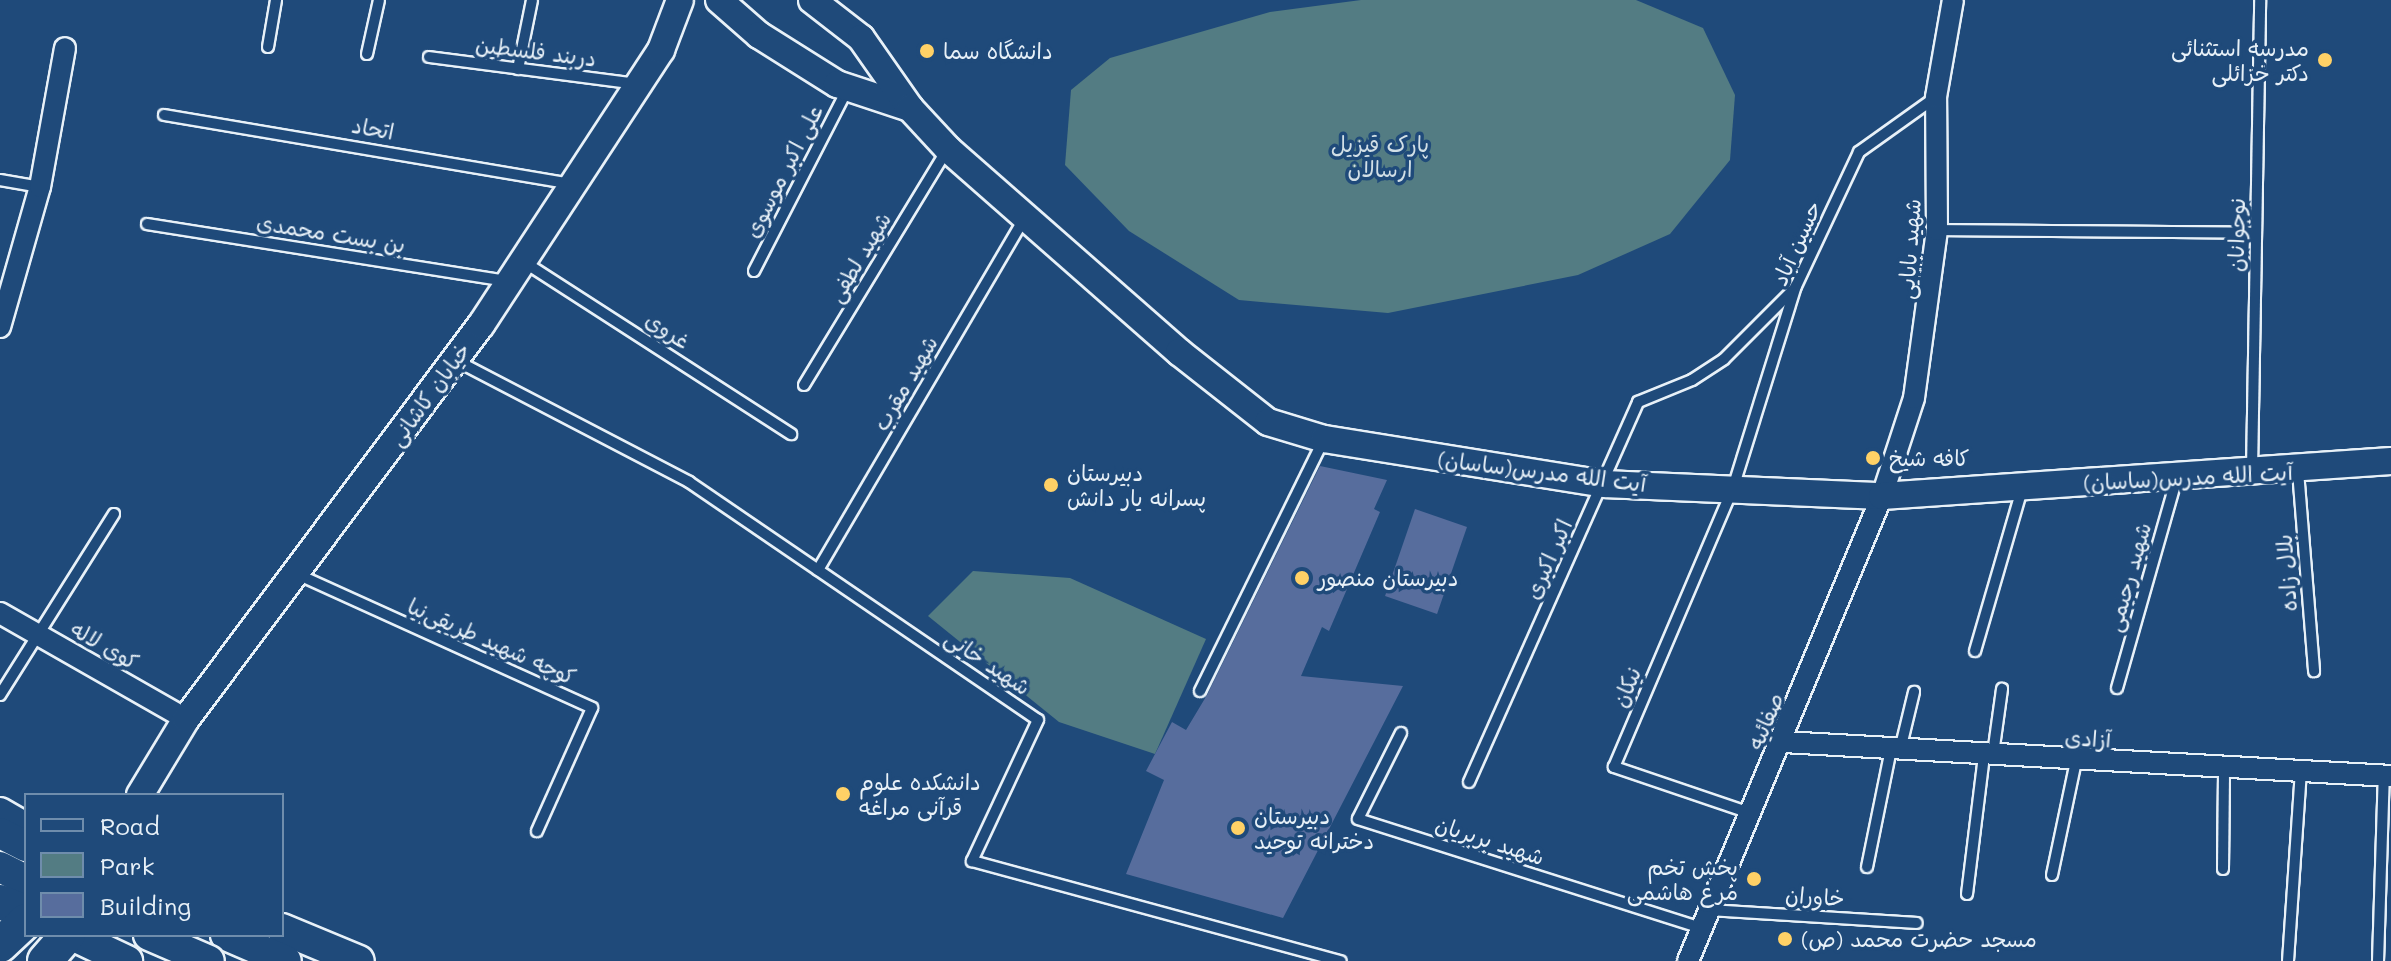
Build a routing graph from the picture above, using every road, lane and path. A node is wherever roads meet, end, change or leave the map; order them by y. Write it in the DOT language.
graph roads {
  1 [pos="276,0"];
  2 [pos="379,0"];
  3 [pos="532,0"];
  4 [pos="680,0"];
  5 [pos="719,0"];
  6 [pos="812,0"];
  7 [pos="1953,0"];
  8 [pos="2260,0"];
  9 [pos="268,47"];
  10 [pos="65,48"];
  11 [pos="367,54"];
  12 [pos="429,57"];
  13 [pos="518,69"];
  14 [pos="638,84"];
  15 [pos="848,89"];
  16 [pos="1936,97"];
  17 [pos="910,108"];
  18 [pos="164,115"];
  19 [pos="948,149"];
  20 [pos="0,180"];
  21 [pos="574,185"];
  22 [pos="40,187"];
  23 [pos="1026,216"];
  24 [pos="147,224"];
  25 [pos="1937,230"];
  26 [pos="2256,233"];
  27 [pos="516,271"];
  28 [pos="754,271"];
  29 [pos="1796,286"];
  30 [pos="0,327"];
  31 [pos="455,360"];
  32 [pos="804,385"];
  33 [pos="791,434"];
  34 [pos="1324,439"];
  35 [pos="2391,461"];
  36 [pos="2298,471"];
  37 [pos="2252,472"];
  38 [pos="2177,477"];
  39 [pos="1604,484"];
  40 [pos="2023,487"];
  41 [pos="1733,488"];
  42 [pos="1882,496"];
  43 [pos="114,514"];
  44 [pos="818,570"];
  45 [pos="297,574"];
  46 [pos="0,613"];
  47 [pos="38,635"];
  48 [pos="1975,651"];
  49 [pos="2314,671"];
  50 [pos="2117,688"];
  51 [pos="2002,689"];
  52 [pos="1200,691"];
  53 [pos="1914,692"];
  54 [pos="0,695"];
  55 [pos="186,719"];
  56 [pos="1401,733"];
  57 [pos="1783,742"];
  58 [pos="1895,750"];
  59 [pos="1988,756"];
  60 [pos="2076,761"];
  61 [pos="2224,768"];
  62 [pos="2301,772"];
  63 [pos="2387,775"];
  64 [pos="1469,782"];
  65 [pos="145,783"];
  66 [pos="0,811"];
  67 [pos="1752,814"];
  68 [pos="24,825"];
  69 [pos="537,831"];
  70 [pos="0,833"];
  71 [pos="24,845"];
  72 [pos="0,867"];
  73 [pos="1867,867"];
  74 [pos="2223,869"];
  75 [pos="2052,875"];
  76 [pos="24,879"];
  77 [pos="1967,894"];
  78 [pos="0,902"];
  79 [pos="24,911"];
  80 [pos="1706,919"];
  81 [pos="24,923"];
  82 [pos="1917,923"];
  83 [pos="284,930"];
  84 [pos="68,937"];
  85 [pos="74,937"];
  86 [pos="154,937"];
  87 [pos="210,937"];
  88 [pos="231,937"];
  89 [pos="0,945"];
  90 [pos="45,961"];
  91 [pos="127,961"];
  92 [pos="199,961"];
  93 [pos="209,961"];
  94 [pos="286,961"];
  95 [pos="359,961"];
  96 [pos="1341,961"];
  97 [pos="1688,961"];
  98 [pos="2288,961"];
  99 [pos="2378,961"];
  1 -- 9 [label="lane"];
  2 -- 11 [label="lane"];
  3 -- 13 [label="lane"];
  4 -- 14 [label="street, خیابان کاشانی"];
  5 -- 15 [label="street"];
  6 -- 17 [label="street, آیت الله مدرس(ساسان)"];
  7 -- 16 [label="street, شهید بابایی"];
  8 -- 26 [label="lane, نوجوانان"];
  10 -- 22 [label="street"];
  12 -- 13 [label="lane, دربند فلسطین"];
  13 -- 14 [label="lane, دربند فلسطین"];
  14 -- 21 [label="street, خیابان کاشانی"];
  15 -- 17 [label="street"];
  15 -- 28 [label="lane, علی اکبر موسوی"];
  16 -- 25 [label="street, شهید بابایی"];
  16 -- 29 [label="lane, حسین آباد"];
  17 -- 19 [label="street, آیت الله مدرس(ساسان)"];
  18 -- 21 [label="lane, اتحاد"];
  19 -- 23 [label="street, آیت الله مدرس(ساسان)"];
  19 -- 32 [label="lane, شهید لطفی"];
  20 -- 22 [label="lane"];
  21 -- 27 [label="street, خیابان کاشانی"];
  22 -- 30 [label="street"];
  23 -- 34 [label="street, آیت الله مدرس(ساسان)"];
  23 -- 44 [label="lane, شهید مقرب"];
  24 -- 27 [label="lane, بن بست محمدی"];
  25 -- 26 [label="lane"];
  25 -- 42 [label="street, شهید بابایی"];
  26 -- 37 [label="lane, نوجوانان"];
  27 -- 31 [label="street, خیابان کاشانی"];
  27 -- 33 [label="lane, غروی"];
  29 -- 39 [label="lane, اکبر اکبری"];
  29 -- 41 [label="lane, حسین آباد"];
  31 -- 44 [label="lane, شهید خانی"];
  31 -- 45 [label="street, خیابان کاشانی"];
  34 -- 39 [label="street, آیت الله مدرس(ساسان)"];
  34 -- 52 [label="lane"];
  35 -- 36 [label="street, آیت الله مدرس(ساسان)"];
  36 -- 37 [label="street, آیت الله مدرس(ساسان)"];
  36 -- 49 [label="lane, بلال زاده"];
  37 -- 38 [label="street, آیت الله مدرس(ساسان)"];
  38 -- 40 [label="street, آیت الله مدرس(ساسان)"];
  38 -- 50 [label="lane, شهید رحیمی"];
  39 -- 41 [label="street, آیت الله مدرس(ساسان)"];
  39 -- 64 [label="lane, اکبر اکبری"];
  40 -- 42 [label="street, آیت الله مدرس(ساسان)"];
  40 -- 48 [label="lane"];
  41 -- 42 [label="street, آیت الله مدرس(ساسان)"];
  41 -- 67 [label="lane, نیکان"];
  42 -- 57 [label="street, صفائیه"];
  43 -- 47 [label="lane"];
  44 -- 96 [label="lane, شهید خانی"];
  45 -- 55 [label="street, خیابان کاشانی"];
  45 -- 69 [label="lane, کوچه شهید طریقی‌نیا"];
  46 -- 47 [label="street, کوی لاله"];
  47 -- 54 [label="lane"];
  47 -- 55 [label="street, کوی لاله"];
  51 -- 59 [label="lane"];
  53 -- 58 [label="lane"];
  55 -- 65 [label="street, خیابان کاشانی"];
  56 -- 80 [label="lane, شهید بربریان"];
  57 -- 58 [label="street, آزادی"];
  57 -- 67 [label="street, صفائیه"];
  58 -- 59 [label="street, آزادی"];
  58 -- 73 [label="lane"];
  59 -- 60 [label="street, آزادی"];
  59 -- 77 [label="lane"];
  60 -- 61 [label="street, آزادی"];
  60 -- 75 [label="lane"];
  61 -- 62 [label="street, آزادی"];
  61 -- 74 [label="lane"];
  62 -- 63 [label="street, آزادی"];
  62 -- 98 [label="lane"];
  63 -- 99 [label="lane"];
  66 -- 68 [label="street"];
  67 -- 80 [label="street, صفائیه"];
  70 -- 71 [label="main road"];
  72 -- 76 [label="main road"];
  78 -- 79 [label="main road"];
  80 -- 82 [label="lane, خاوران"];
  80 -- 97 [label="street, صفائیه"];
  81 -- 89 [label="main road"];
  83 -- 95 [label="main road"];
  84 -- 90 [label="main road"];
  85 -- 91 [label="main road"];
  86 -- 93 [label="main road, bridge"];
  87 -- 92 [label="main road"];
  88 -- 94 [label="main road"];
}
